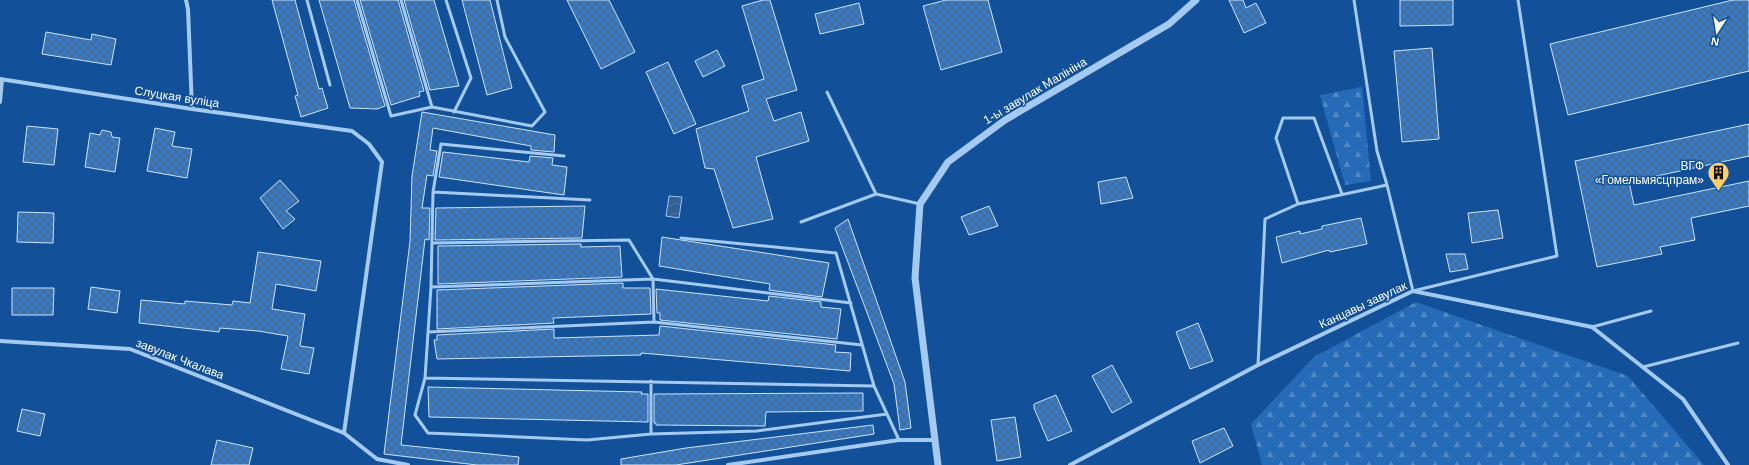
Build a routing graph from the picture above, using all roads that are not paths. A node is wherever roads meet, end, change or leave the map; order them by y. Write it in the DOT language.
graph roads {
  1 [pos="186,0"];
  2 [pos="307,0"];
  3 [pos="357,0"];
  4 [pos="401,0"];
  5 [pos="446,0"];
  6 [pos="497,0"];
  7 [pos="1196,0"];
  8 [pos="1354,0"];
  9 [pos="1518,0"];
  10 [pos="1,79"];
  11 [pos="330,85"];
  12 [pos="827,92"];
  13 [pos="1,93"];
  14 [pos="0,102"];
  15 [pos="432,107"];
  16 [pos="192,110"];
  17 [pos="454,112"];
  18 [pos="564,156"];
  19 [pos="1387,185"];
  20 [pos="433,192"];
  21 [pos="876,194"];
  22 [pos="1342,194"];
  23 [pos="590,200"];
  24 [pos="920,204"];
  25 [pos="1298,204"];
  26 [pos="801,222"];
  27 [pos="681,238"];
  28 [pos="432,243"];
  29 [pos="653,279"];
  30 [pos="431,287"];
  31 [pos="1413,291"];
  32 [pos="851,302"];
  33 [pos="1651,311"];
  34 [pos="654,322"];
  35 [pos="1592,327"];
  36 [pos="428,332"];
  37 [pos="0,341"];
  38 [pos="1738,343"];
  39 [pos="862,345"];
  40 [pos="1258,365"];
  41 [pos="1643,367"];
  42 [pos="425,378"];
  43 [pos="651,381"];
  44 [pos="874,386"];
  45 [pos="887,414"];
  46 [pos="344,433"];
  47 [pos="651,434"];
  48 [pos="898,440"];
  49 [pos="935,440"];
  50 [pos="408,465"];
  51 [pos="728,465"];
  52 [pos="938,465"];
  53 [pos="1070,465"];
  54 [pos="1728,465"];
  1 -- 16 [label="street"];
  2 -- 11 [label="lane"];
  3 -- 15 [label="lane"];
  4 -- 15 [label="lane"];
  5 -- 17 [label="lane"];
  6 -- 17 [label="lane"];
  7 -- 24 [label="street, 1-ы завулак Малініна"];
  8 -- 19 [label="lane"];
  9 -- 31 [label="lane"];
  10 -- 13 [label="street"];
  10 -- 16 [label="street, Слуцкая вуліца"];
  12 -- 21 [label="lane"];
  13 -- 14 [label="street"];
  15 -- 17 [label="lane"];
  16 -- 46 [label="street, Слуцкая вуліца"];
  18 -- 20 [label="lane"];
  19 -- 22 [label="lane"];
  19 -- 31 [label="lane"];
  20 -- 23 [label="lane"];
  20 -- 28 [label="lane"];
  21 -- 24 [label="lane"];
  21 -- 26 [label="lane"];
  22 -- 25 [label="lane"];
  22 -- 25 [label="lane"];
  24 -- 49 [label="street, 1-ы завулак Малініна"];
  25 -- 40 [label="lane"];
  27 -- 32 [label="lane"];
  28 -- 29 [label="lane"];
  28 -- 30 [label="lane"];
  29 -- 30 [label="lane"];
  29 -- 32 [label="lane"];
  29 -- 34 [label="lane"];
  30 -- 36 [label="lane"];
  31 -- 35 [label="street, Канцавы завулак"];
  31 -- 40 [label="street, Канцавы завулак"];
  32 -- 39 [label="lane"];
  33 -- 35 [label="lane"];
  34 -- 36 [label="lane"];
  34 -- 39 [label="lane"];
  35 -- 41 [label="street, Канцавы завулак"];
  36 -- 42 [label="lane"];
  37 -- 46 [label="street, завулак Чкалава"];
  38 -- 41 [label="lane"];
  39 -- 44 [label="lane"];
  40 -- 53 [label="street, Канцавы завулак"];
  41 -- 54 [label="street, Канцавы завулак"];
  42 -- 43 [label="lane"];
  42 -- 47 [label="lane"];
  43 -- 44 [label="lane"];
  43 -- 47 [label="lane"];
  44 -- 45 [label="lane"];
  45 -- 47 [label="lane"];
  45 -- 48 [label="lane"];
  46 -- 50 [label="street, завулак Чкалава"];
  48 -- 49 [label="street"];
  48 -- 51 [label="street"];
  49 -- 52 [label="street, 1-ы завулак Малініна"];
}
